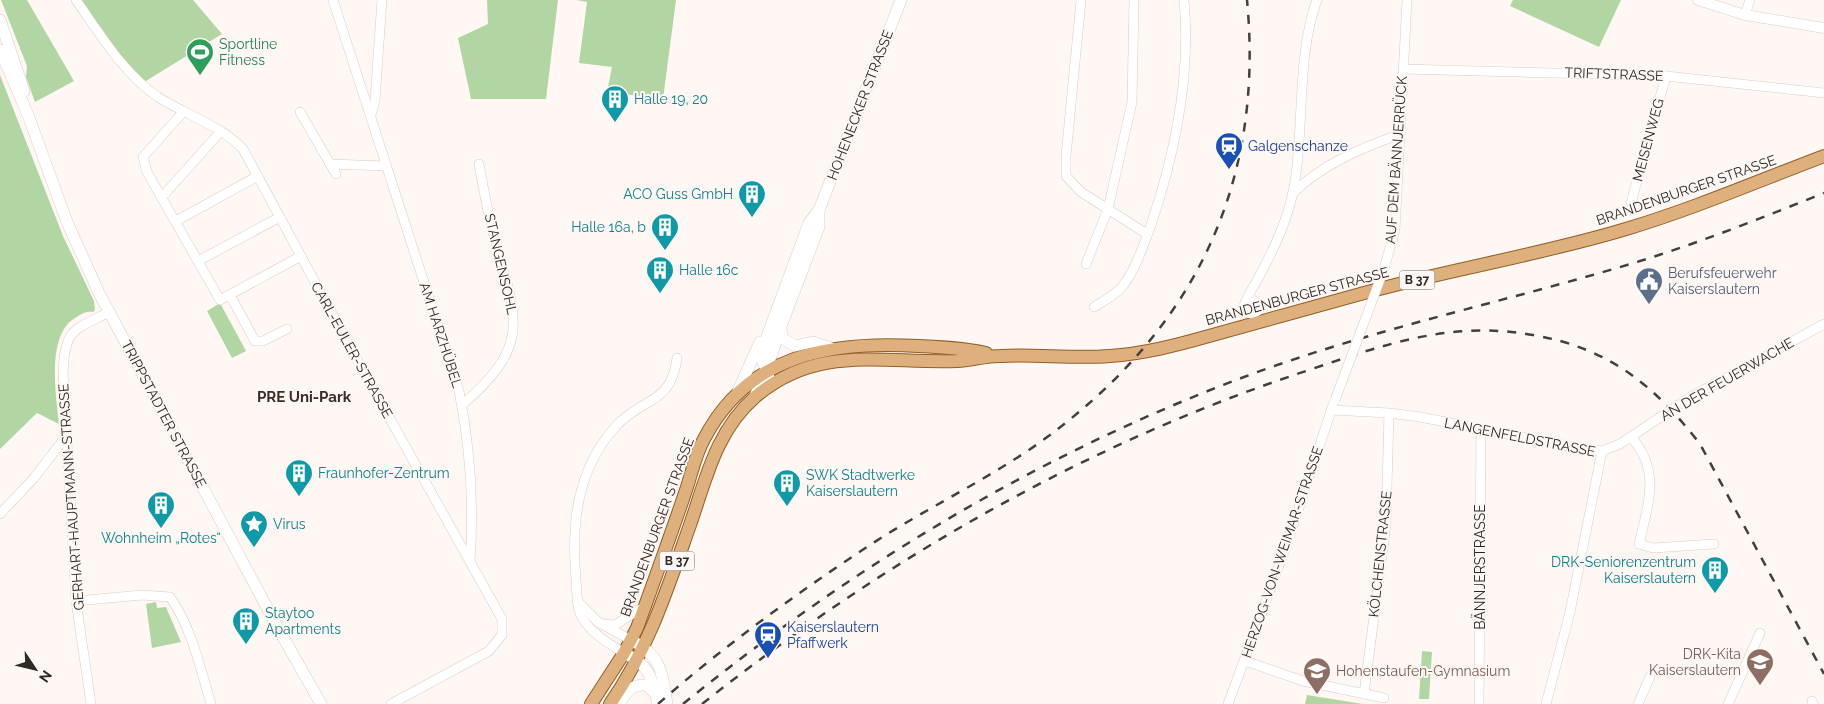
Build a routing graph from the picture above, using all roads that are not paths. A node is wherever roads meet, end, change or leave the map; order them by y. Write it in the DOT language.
graph roads {
  1 [pos="76,0"];
  2 [pos="333,0"];
  3 [pos="382,0"];
  4 [pos="901,0"];
  5 [pos="1134,0"];
  6 [pos="1184,0"];
  7 [pos="1317,0"];
  8 [pos="1407,0"];
  9 [pos="1698,0"];
  10 [pos="1750,0"];
  11 [pos="1078,1"];
  12 [pos="1746,15"];
  13 [pos="0,20"];
  14 [pos="1824,28"];
  15 [pos="0,50"];
  16 [pos="1403,68"];
  17 [pos="1666,76"];
  18 [pos="1824,93"];
  19 [pos="184,111"];
  20 [pos="300,112"];
  21 [pos="28,115"];
  22 [pos="371,116"];
  23 [pos="221,131"];
  24 [pos="1398,135"];
  25 [pos="1824,156"];
  26 [pos="330,164"];
  27 [pos="480,164"];
  28 [pos="386,166"];
  29 [pos="336,174"];
  30 [pos="258,176"];
  31 [pos="1292,194"];
  32 [pos="162,197"];
  33 [pos="1631,203"];
  34 [pos="1108,209"];
  35 [pos="280,217"];
  36 [pos="176,221"];
  37 [pos="1147,234"];
  38 [pos="301,256"];
  39 [pos="198,261"];
  40 [pos="1086,264"];
  41 [pos="230,295"];
  42 [pos="1248,296"];
  43 [pos="1094,307"];
  44 [pos="109,312"];
  45 [pos="776,324"];
  46 [pos="1824,324"];
  47 [pos="287,329"];
  48 [pos="831,348"];
  49 [pos="1000,356"];
  50 [pos="677,358"];
  51 [pos="766,371"];
  52 [pos="771,384"];
  53 [pos="738,391"];
  54 [pos="754,398"];
  55 [pos="1335,400"];
  56 [pos="462,405"];
  57 [pos="1331,410"];
  58 [pos="1389,413"];
  59 [pos="1481,430"];
  60 [pos="67,435"];
  61 [pos="1632,438"];
  62 [pos="1602,450"];
  63 [pos="0,514"];
  64 [pos="1714,544"];
  65 [pos="470,562"];
  66 [pos="76,601"];
  67 [pos="579,603"];
  68 [pos="645,606"];
  69 [pos="598,622"];
  70 [pos="1760,633"];
  71 [pos="631,640"];
  72 [pos="644,646"];
  73 [pos="624,653"];
  74 [pos="638,660"];
  75 [pos="1245,661"];
  76 [pos="1650,677"];
  77 [pos="1364,694"];
  78 [pos="1384,698"];
  79 [pos="657,699"];
  80 [pos="91,704"];
  81 [pos="211,704"];
  82 [pos="321,704"];
  83 [pos="391,704"];
  84 [pos="591,704"];
  85 [pos="610,704"];
  86 [pos="619,704"];
  87 [pos="667,704"];
  88 [pos="1228,704"];
  89 [pos="1479,704"];
  90 [pos="1546,704"];
  91 [pos="1638,704"];
  92 [pos="1728,704"];
  1 -- 19 [label="street, CARL-EULER-STRASSE"];
  2 -- 22 [label="street, AM HARZHÜBEL"];
  3 -- 22 [label="street, AM HARZHÜBEL"];
  4 -- 45 [label="main road, HOHENECKER STRASSE"];
  5 -- 34 [label="street"];
  6 -- 37 [label="street"];
  7 -- 31 [label="street"];
  8 -- 16 [label="street, AUF DEM BÄNNJERRÜCK"];
  9 -- 12 [label="street"];
  10 -- 12 [label="street"];
  11 -- 34 [label="street"];
  12 -- 14 [label="street"];
  13 -- 21 [label="main road, TRIPPSTADTER STRASSE"];
  15 -- 21 [label="main road, TRIPPSTADTER STRASSE"];
  16 -- 17 [label="street, TRIFTSTRASSE"];
  16 -- 24 [label="street, AUF DEM BÄNNJERRÜCK"];
  17 -- 18 [label="street, TRIFTSTRASSE"];
  17 -- 33 [label="street, MEISENWEG"];
  19 -- 23 [label="street, CARL-EULER-STRASSE"];
  19 -- 32 [label="street"];
  20 -- 26 [label="street"];
  21 -- 44 [label="main road, TRIPPSTADTER STRASSE"];
  22 -- 28 [label="street, AM HARZHÜBEL"];
  23 -- 30 [label="street, CARL-EULER-STRASSE"];
  23 -- 32 [label="street"];
  24 -- 31 [label="street"];
  24 -- 55 [label="street, AUF DEM BÄNNJERRÜCK, bridge"];
  25 -- 49 [label="main road, BRANDENBURGER STRASSE / B 37"];
  26 -- 28 [label="street"];
  26 -- 29 [label="street"];
  27 -- 56 [label="street, STANGENSOHL"];
  28 -- 56 [label="street, AM HARZHÜBEL"];
  30 -- 35 [label="street, CARL-EULER-STRASSE"];
  30 -- 36 [label="street"];
  31 -- 42 [label="street"];
  32 -- 36 [label="street"];
  34 -- 37 [label="street"];
  34 -- 40 [label="street"];
  35 -- 38 [label="street, CARL-EULER-STRASSE"];
  35 -- 39 [label="street"];
  36 -- 39 [label="street"];
  37 -- 43 [label="street"];
  38 -- 41 [label="street"];
  38 -- 65 [label="street, CARL-EULER-STRASSE"];
  39 -- 41 [label="street"];
  41 -- 47 [label="street"];
  44 -- 60 [label="street, GERHART-HAUPTMANN-STRASSE"];
  44 -- 82 [label="main road, TRIPPSTADTER STRASSE"];
  45 -- 48 [label="main road"];
  45 -- 51 [label="main road, HOHENECKER STRASSE"];
  45 -- 53 [label="main road, HOHENECKER STRASSE"];
  46 -- 61 [label="street, AN DER FEUERWACHE, bridge"];
  48 -- 49 [label="main road, BRANDENBURGER STRASSE / B 37"];
  48 -- 51 [label="main road, BRANDENBURGER STRASSE / B 37"];
  49 -- 52 [label="main road, BRANDENBURGER STRASSE / B 37"];
  50 -- 67 [label="street"];
  51 -- 52 [label="main road, HOHENECKER STRASSE"];
  51 -- 53 [label="main road, BRANDENBURGER STRASSE / B 37"];
  51 -- 54 [label="main road"];
  52 -- 54 [label="main road, BRANDENBURGER STRASSE / B 37"];
  53 -- 68 [label="main road, BRANDENBURGER STRASSE / B 37"];
  54 -- 72 [label="main road, BRANDENBURGER STRASSE / B 37"];
  55 -- 57 [label="street, HERZOG-VON-WEIMAR-STRASSE"];
  56 -- 65 [label="street, AM HARZHÜBEL"];
  57 -- 58 [label="street, LANGENFELDSTRASSE"];
  57 -- 75 [label="street, HERZOG-VON-WEIMAR-STRASSE"];
  58 -- 59 [label="street, LANGENFELDSTRASSE"];
  58 -- 77 [label="street, KÖLCHENSTRASSE"];
  59 -- 62 [label="street, LANGENFELDSTRASSE"];
  59 -- 89 [label="street, BÄNNJERSTRASSE"];
  60 -- 63 [label="street"];
  60 -- 66 [label="street, GERHART-HAUPTMANN-STRASSE"];
  61 -- 62 [label="street, AN DER FEUERWACHE"];
  61 -- 64 [label="street"];
  62 -- 90 [label="street, LANGENFELDSTRASSE"];
  65 -- 83 [label="street, CARL-EULER-STRASSE"];
  66 -- 80 [label="street, GERHART-HAUPTMANN-STRASSE"];
  66 -- 81 [label="street"];
  67 -- 69 [label="street"];
  67 -- 73 [label="street"];
  68 -- 69 [label="street"];
  68 -- 71 [label="main road, BRANDENBURGER STRASSE / B 37"];
  69 -- 71 [label="street"];
  70 -- 92 [label="street"];
  71 -- 72 [label="main road"];
  71 -- 73 [label="main road, BRANDENBURGER STRASSE / B 37"];
  72 -- 74 [label="main road, BRANDENBURGER STRASSE / B 37"];
  72 -- 87 [label="main road"];
  73 -- 74 [label="main road"];
  73 -- 84 [label="main road, BRANDENBURGER STRASSE / B 37"];
  74 -- 79 [label="main road"];
  74 -- 85 [label="main road, BRANDENBURGER STRASSE / B 37"];
  75 -- 77 [label="street"];
  75 -- 88 [label="street, HERZOG-VON-WEIMAR-STRASSE"];
  76 -- 91 [label="street"];
  77 -- 78 [label="street"];
  79 -- 86 [label="main road"];
}
